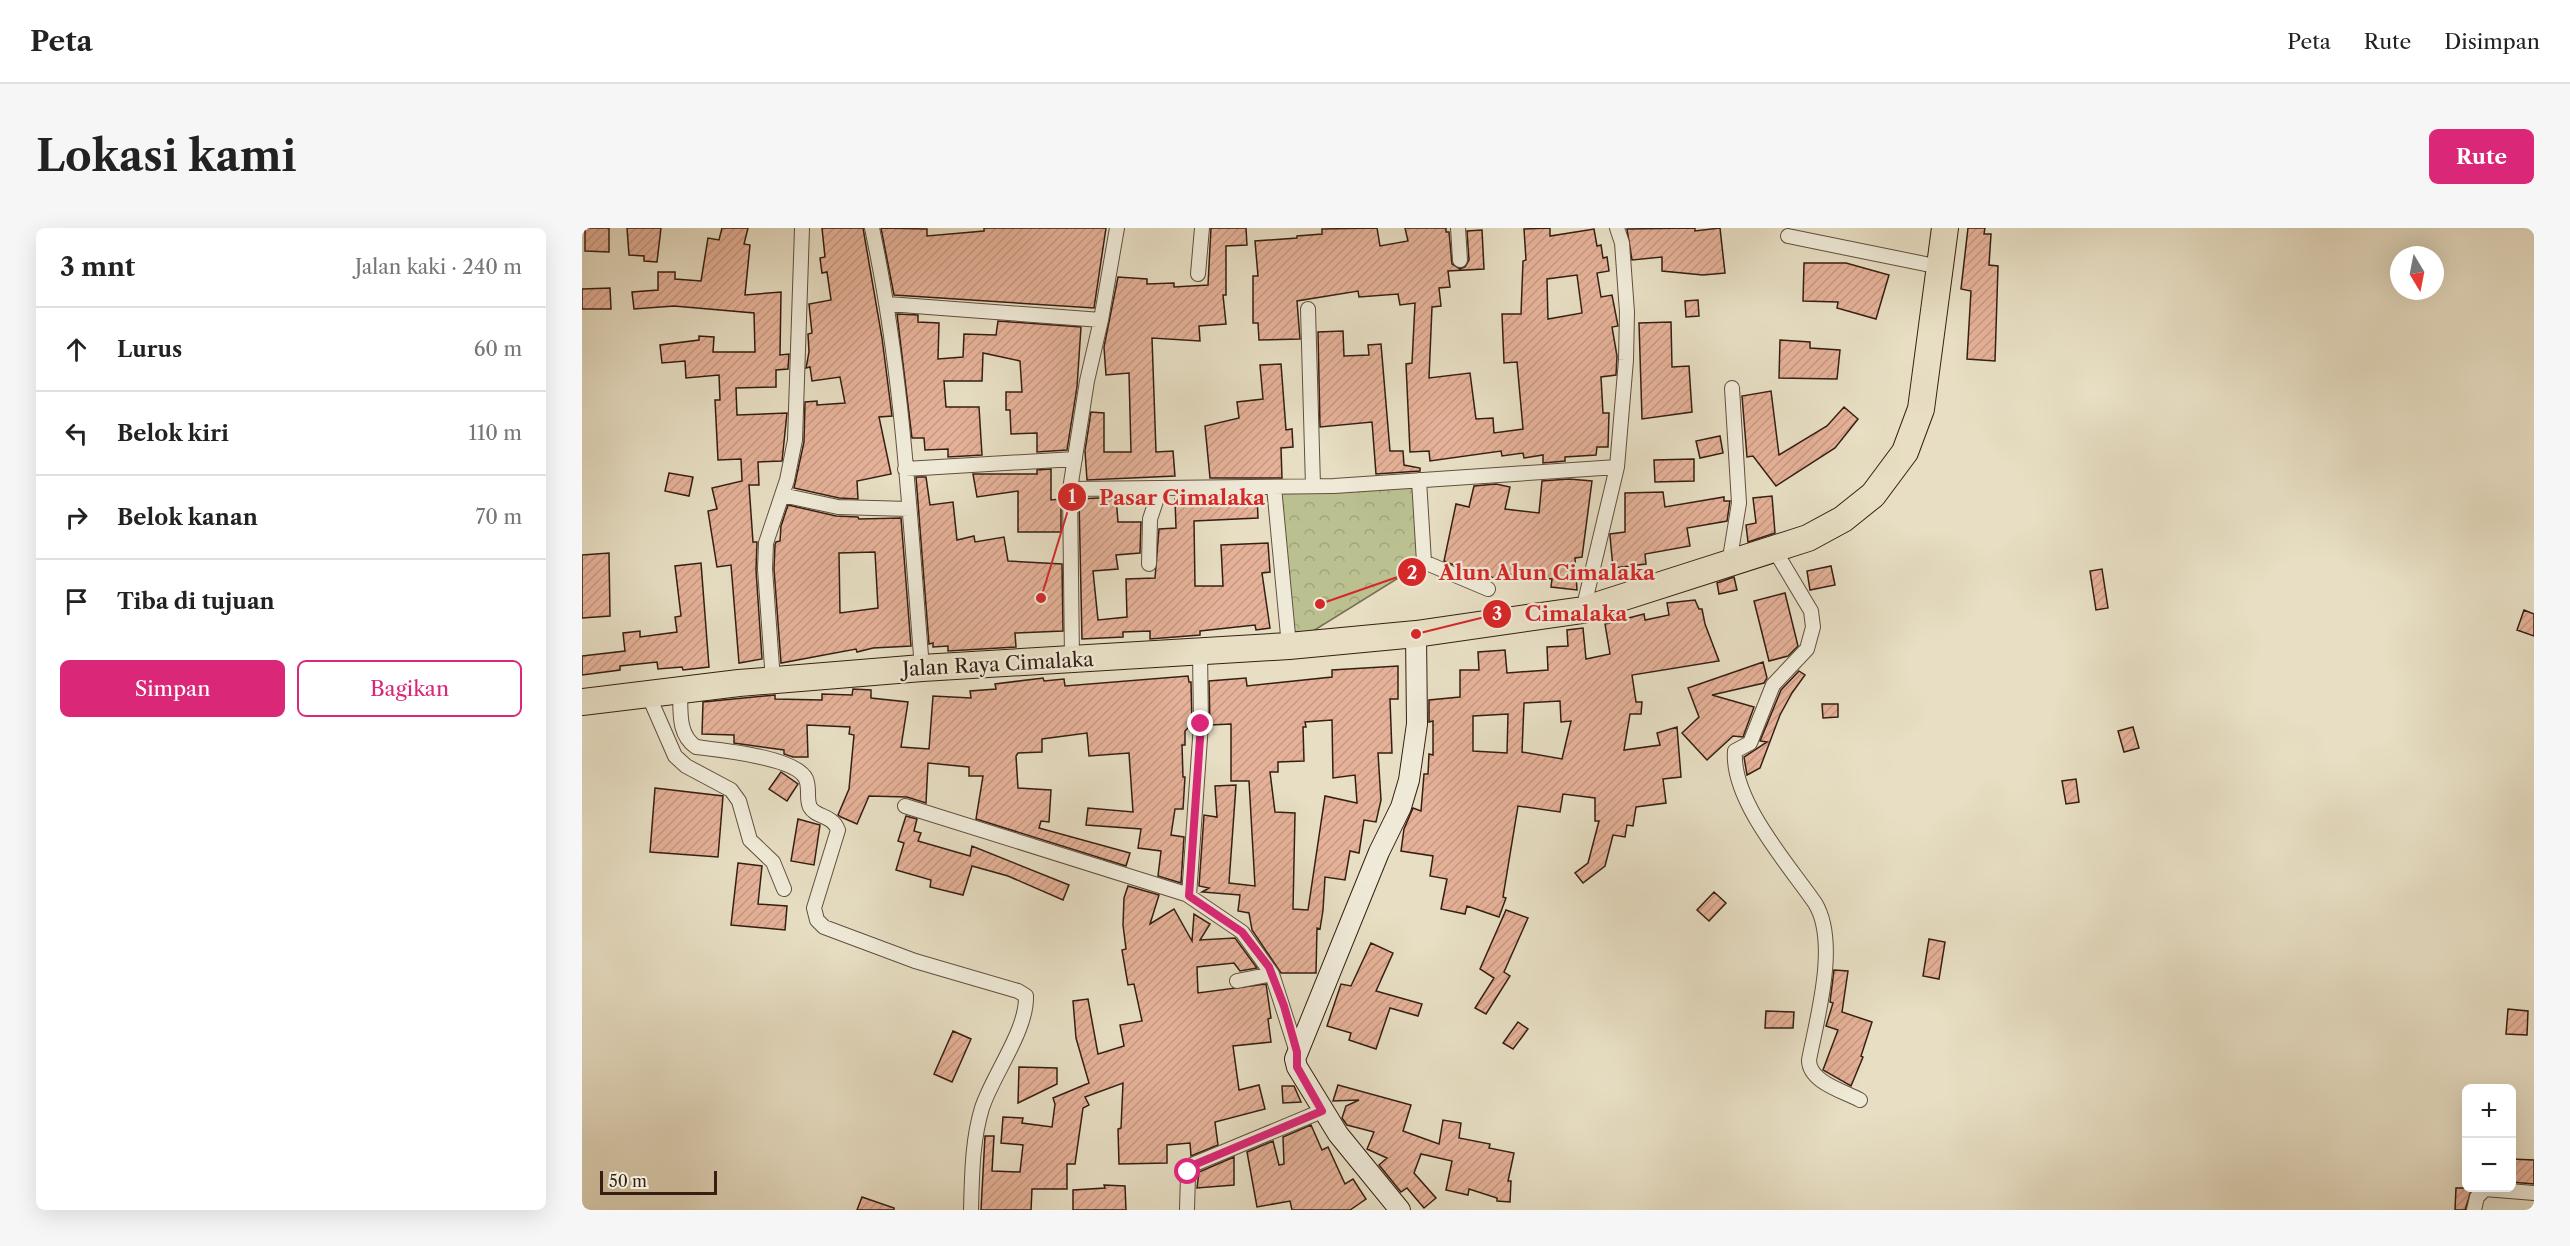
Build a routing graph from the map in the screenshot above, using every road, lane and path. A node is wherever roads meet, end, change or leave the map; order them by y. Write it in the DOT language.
graph roads {
  1 [pos="802,228"];
  2 [pos="872,228"];
  3 [pos="1117,228"];
  4 [pos="1202,228"];
  5 [pos="1458,228"];
  6 [pos="1617,228"];
  7 [pos="1945,228"];
  8 [pos="1788,236"];
  9 [pos="1460,260"];
  10 [pos="1940,267"];
  11 [pos="1198,274"];
  12 [pos="888,304"];
  13 [pos="1308,309"];
  14 [pos="1101,320"];
  15 [pos="1732,388"];
  16 [pos="1075,459"];
  17 [pos="1617,467"];
  18 [pos="905,469"];
  19 [pos="1419,480"];
  20 [pos="1312,486"];
  21 [pos="1274,487"];
  22 [pos="1070,489"];
  23 [pos="1160,489"];
  24 [pos="782,495"];
  25 [pos="909,509"];
  26 [pos="1774,549"];
  27 [pos="1149,564"];
  28 [pos="1729,564"];
  29 [pos="1488,589"];
  30 [pos="1583,610"];
  31 [pos="1416,634"];
  32 [pos="1288,646"];
  33 [pos="1200,652"];
  34 [pos="1072,660"];
  35 [pos="922,668"];
  36 [pos="773,681"];
  37 [pos="680,689"];
  38 [pos="647,692"];
  39 [pos="582,702"];
  40 [pos="905,806"];
  41 [pos="784,889"];
  42 [pos="1190,891"];
  43 [pos="1272,974"];
  44 [pos="1237,981"];
  45 [pos="1300,1043"];
  46 [pos="1860,1100"];
  47 [pos="1322,1111"];
  48 [pos="2534,1193"];
  49 [pos="1395,1209"];
  50 [pos="971,1210"];
  51 [pos="1187,1210"];
  52 [pos="2474,1210"];
  1 -- 24 [label="street"];
  2 -- 12 [label="street"];
  3 -- 14 [label="street"];
  4 -- 11 [label="street"];
  5 -- 9 [label="street"];
  6 -- 17 [label="street"];
  7 -- 10 [label="highway, Jalan Raya Cimalaka"];
  8 -- 10 [label="street"];
  10 -- 26 [label="highway, Jalan Raya Cimalaka"];
  12 -- 14 [label="street"];
  12 -- 18 [label="street"];
  13 -- 20 [label="street"];
  14 -- 16 [label="street"];
  15 -- 28 [label="street"];
  16 -- 18 [label="street"];
  16 -- 22 [label="street"];
  17 -- 19 [label="street"];
  17 -- 30 [label="street"];
  18 -- 25 [label="street"];
  19 -- 20 [label="street"];
  19 -- 29 [label="street"];
  20 -- 21 [label="street"];
  21 -- 23 [label="street"];
  21 -- 32 [label="street"];
  22 -- 23 [label="street"];
  22 -- 34 [label="street"];
  23 -- 27 [label="street"];
  24 -- 25 [label="street"];
  24 -- 36 [label="street"];
  25 -- 35 [label="street"];
  26 -- 28 [label="highway, Jalan Raya Cimalaka"];
  26 -- 46 [label="street"];
  28 -- 30 [label="highway, Jalan Raya Cimalaka"];
  30 -- 31 [label="highway, Jalan Raya Cimalaka"];
  31 -- 32 [label="highway, Jalan Raya Cimalaka"];
  31 -- 45 [label="street"];
  32 -- 33 [label="highway, Jalan Raya Cimalaka"];
  33 -- 34 [label="highway, Jalan Raya Cimalaka"];
  33 -- 42 [label="street"];
  34 -- 35 [label="highway, Jalan Raya Cimalaka"];
  35 -- 36 [label="highway, Jalan Raya Cimalaka"];
  36 -- 37 [label="highway, Jalan Raya Cimalaka"];
  37 -- 38 [label="highway, Jalan Raya Cimalaka"];
  37 -- 50 [label="street"];
  38 -- 39 [label="highway, Jalan Raya Cimalaka"];
  38 -- 41 [label="street"];
  40 -- 42 [label="street"];
  42 -- 43 [label="street"];
  43 -- 44 [label="street"];
  43 -- 45 [label="street"];
  45 -- 47 [label="street"];
  47 -- 49 [label="street"];
  47 -- 51 [label="street"];
  48 -- 52 [label="street"];
}
